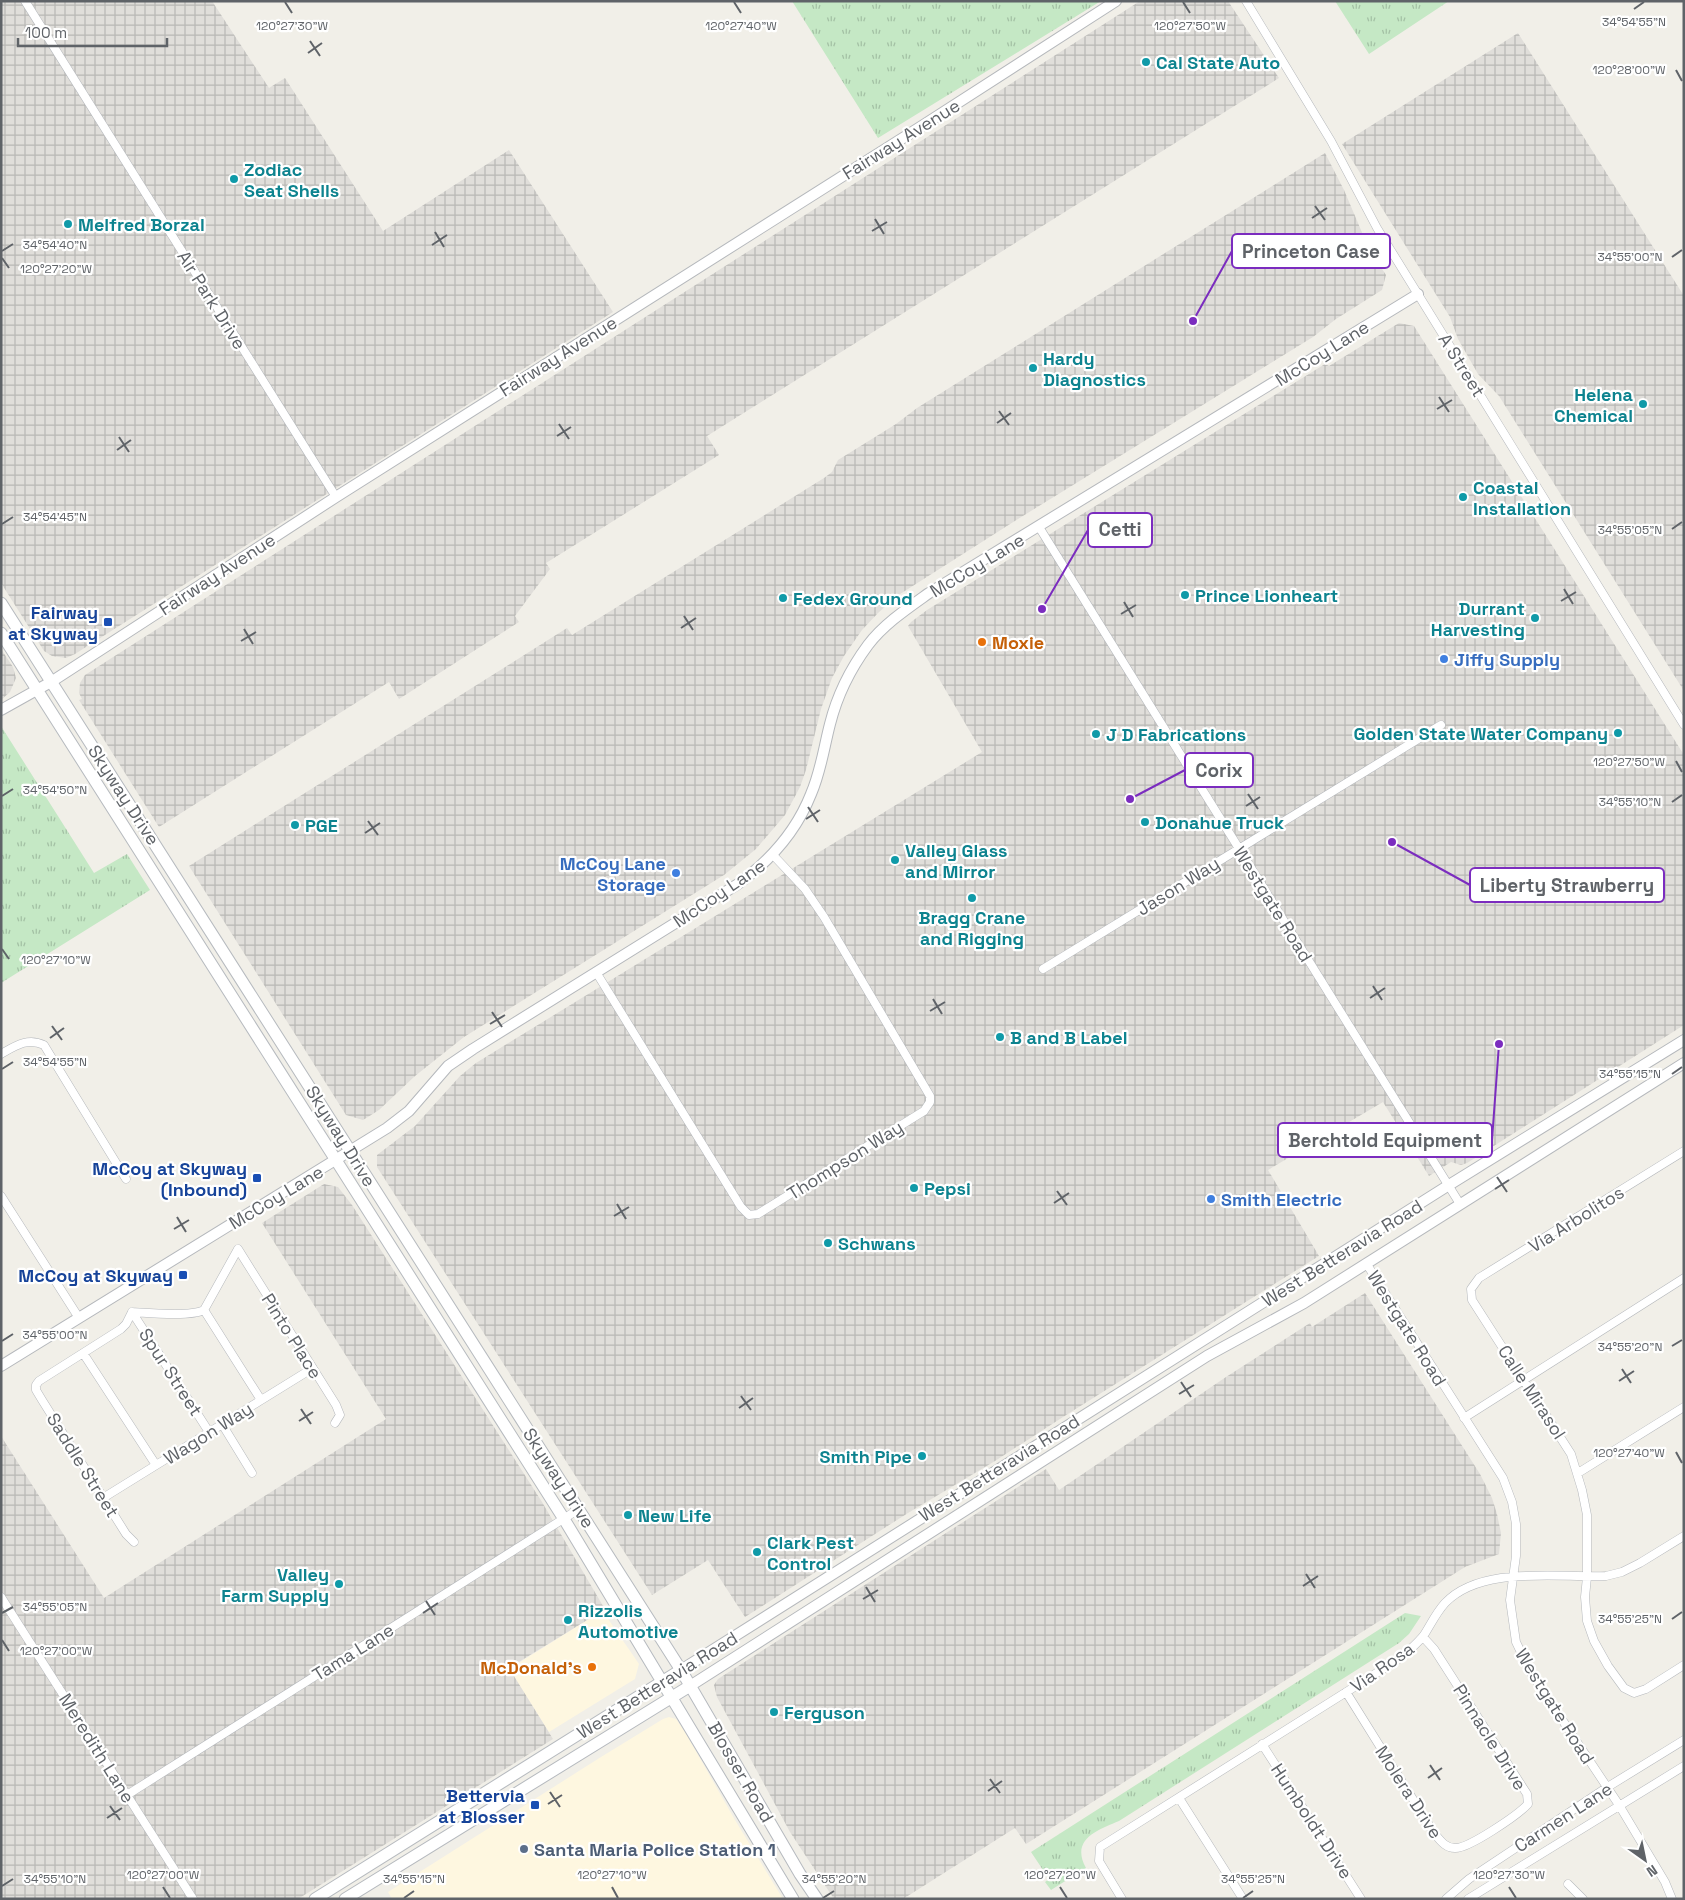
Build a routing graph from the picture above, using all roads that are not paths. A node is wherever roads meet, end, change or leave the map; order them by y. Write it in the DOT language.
graph roads {
  1 [pos="25,1"];
  2 [pos="1116,1"];
  3 [pos="1246,1"];
  4 [pos="1418,294"];
  5 [pos="336,497"];
  6 [pos="1039,527"];
  7 [pos="1,603"];
  8 [pos="1,633"];
  9 [pos="51,682"];
  10 [pos="37,690"];
  11 [pos="1,710"];
  12 [pos="1440,725"];
  13 [pos="1684,725"];
  14 [pos="1239,849"];
  15 [pos="773,855"];
  16 [pos="1044,969"];
  17 [pos="596,972"];
  18 [pos="1684,1040"];
  19 [pos="1,1054"];
  20 [pos="1684,1063"];
  21 [pos="1684,1151"];
  22 [pos="350,1152"];
  23 [pos="335,1160"];
  24 [pos="126,1179"];
  25 [pos="1448,1185"];
  26 [pos="1,1196"];
  27 [pos="1460,1204"];
  28 [pos="1366,1263"];
  29 [pos="1684,1278"];
  30 [pos="1471,1289"];
  31 [pos="204,1310"];
  32 [pos="132,1312"];
  33 [pos="79,1318"];
  34 [pos="83,1353"];
  35 [pos="1,1366"];
  36 [pos="313,1368"];
  37 [pos="1524,1380"];
  38 [pos="260,1400"];
  39 [pos="1684,1408"];
  40 [pos="1464,1418"];
  41 [pos="335,1423"];
  42 [pos="222,1424"];
  43 [pos="209,1432"];
  44 [pos="156,1465"];
  45 [pos="252,1473"];
  46 [pos="1578,1473"];
  47 [pos="104,1498"];
  48 [pos="579,1509"];
  49 [pos="564,1519"];
  50 [pos="1684,1536"];
  51 [pos="134,1542"];
  52 [pos="1512,1577"];
  53 [pos="1587,1577"];
  54 [pos="1,1597"];
  55 [pos="1423,1637"];
  56 [pos="1684,1665"];
  57 [pos="681,1670"];
  58 [pos="662,1681"];
  59 [pos="690,1686"];
  60 [pos="1346,1692"];
  61 [pos="672,1698"];
  62 [pos="1684,1740"];
  63 [pos="1262,1744"];
  64 [pos="1684,1766"];
  65 [pos="1606,1788"];
  66 [pos="127,1795"];
  67 [pos="1179,1798"];
  68 [pos="1619,1806"];
  69 [pos="1493,1829"];
  70 [pos="1568,1884"];
  71 [pos="193,1899"];
  72 [pos="316,1899"];
  73 [pos="346,1899"];
  74 [pos="793,1899"];
  75 [pos="817,1899"];
  76 [pos="1122,1899"];
  77 [pos="1243,1899"];
  78 [pos="1361,1899"];
  79 [pos="1446,1899"];
  80 [pos="1468,1899"];
  81 [pos="1583,1899"];
  82 [pos="1672,1899"];
  1 -- 5 [label="street, Air Park Drive"];
  2 -- 5 [label="street, Fairway Avenue"];
  3 -- 4 [label="street, A Street"];
  4 -- 6 [label="street, McCoy Lane"];
  4 -- 13 [label="street, A Street"];
  5 -- 9 [label="street, Fairway Avenue"];
  6 -- 14 [label="street, Westgate Road"];
  6 -- 15 [label="street, McCoy Lane"];
  7 -- 9 [label="main road, Skyway Drive"];
  8 -- 10 [label="main road, Skyway Drive"];
  9 -- 10 [label="street, Fairway Avenue"];
  9 -- 22 [label="main road, Skyway Drive"];
  10 -- 11 [label="street, Fairway Avenue"];
  10 -- 23 [label="main road, Skyway Drive"];
  12 -- 14 [label="street, Jason Way"];
  14 -- 16 [label="street, Jason Way"];
  14 -- 25 [label="street, Westgate Road"];
  15 -- 17 [label="street, McCoy Lane"];
  15 -- 17 [label="street, Thompson Way"];
  17 -- 22 [label="street, McCoy Lane"];
  18 -- 25 [label="street, West Betteravia Road"];
  19 -- 24 [label="street"];
  20 -- 27 [label="street, West Betteravia Road"];
  21 -- 30 [label="street, Via Arbolitos"];
  22 -- 23 [label="street, McCoy Lane"];
  22 -- 48 [label="main road, Skyway Drive"];
  23 -- 33 [label="street, McCoy Lane"];
  23 -- 49 [label="main road, Skyway Drive"];
  25 -- 27 [label="street, Westgate Road"];
  25 -- 57 [label="street, West Betteravia Road"];
  26 -- 33 [label="street"];
  27 -- 28 [label="street, West Betteravia Road"];
  28 -- 40 [label="street, Westgate Road"];
  28 -- 59 [label="street, West Betteravia Road"];
  29 -- 37 [label="street"];
  30 -- 37 [label="street, Calle Mirasol"];
  31 -- 32 [label="street"];
  31 -- 36 [label="street, Pinto Place"];
  31 -- 38 [label="street"];
  32 -- 34 [label="street"];
  32 -- 43 [label="street, Spur Street"];
  33 -- 35 [label="street, McCoy Lane"];
  34 -- 44 [label="street"];
  34 -- 47 [label="street, Saddle Street"];
  36 -- 38 [label="street, Wagon Way"];
  36 -- 41 [label="street, Pinto Place"];
  37 -- 40 [label="street"];
  37 -- 46 [label="street, Calle Mirasol"];
  38 -- 42 [label="street, Wagon Way"];
  39 -- 46 [label="street"];
  40 -- 52 [label="street, Westgate Road"];
  42 -- 43 [label="street, Wagon Way"];
  42 -- 45 [label="street, Spur Street"];
  43 -- 44 [label="street, Wagon Way"];
  44 -- 47 [label="street, Wagon Way"];
  46 -- 53 [label="street, Calle Mirasol"];
  47 -- 51 [label="street, Saddle Street"];
  48 -- 49 [label="street, Tama Lane"];
  48 -- 57 [label="main road, Skyway Drive"];
  49 -- 58 [label="main road, Skyway Drive"];
  49 -- 66 [label="street, Tama Lane"];
  50 -- 53 [label="street, Via Rosa"];
  52 -- 53 [label="street, Via Rosa"];
  52 -- 55 [label="street, Via Rosa"];
  52 -- 65 [label="street, Westgate Road"];
  53 -- 56 [label="street, Calle Mirasol"];
  54 -- 66 [label="street, Meredith Lane"];
  55 -- 60 [label="street, Via Rosa"];
  55 -- 69 [label="street, Pinnacle Drive"];
  57 -- 58 [label="main road, West Betteravia Road"];
  57 -- 59 [label="main road, Blosser Road"];
  58 -- 61 [label="main road, Blosser Road"];
  58 -- 72 [label="main road, West Betteravia Road"];
  59 -- 61 [label="main road, West Betteravia Road"];
  59 -- 75 [label="main road, Blosser Road"];
  60 -- 63 [label="street, Via Rosa"];
  60 -- 69 [label="street, Molera Drive"];
  61 -- 73 [label="main road, West Betteravia Road"];
  61 -- 74 [label="main road, Blosser Road"];
  62 -- 65 [label="street, Carmen Lane"];
  63 -- 67 [label="street, Via Rosa"];
  63 -- 78 [label="street, Humboldt Drive"];
  64 -- 68 [label="street, Carmen Lane"];
  65 -- 68 [label="street, Westgate Road"];
  65 -- 79 [label="street, Carmen Lane"];
  66 -- 71 [label="street, Meredith Lane"];
  67 -- 76 [label="street, Via Rosa"];
  67 -- 77 [label="street"];
  68 -- 80 [label="street, Carmen Lane"];
  68 -- 82 [label="street, Westgate Road"];
  70 -- 81 [label="street"];
}
